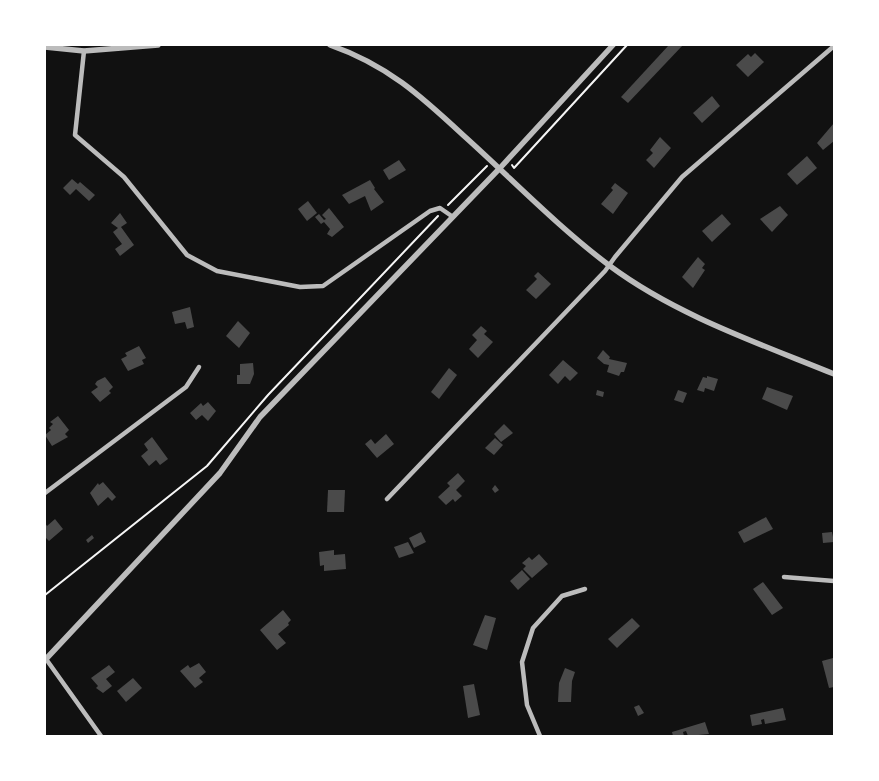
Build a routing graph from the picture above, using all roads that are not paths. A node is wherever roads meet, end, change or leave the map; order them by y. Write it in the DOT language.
graph roads {
  1 [pos="158,45"];
  2 [pos="330,45"];
  3 [pos="613,45"];
  4 [pos="834,46"];
  5 [pos="45,47"];
  6 [pos="84,51"];
  7 [pos="500,168"];
  8 [pos="453,217"];
  9 [pos="610,265"];
  10 [pos="199,367"];
  11 [pos="834,374"];
  12 [pos="45,493"];
  13 [pos="387,500"];
  14 [pos="784,577"];
  15 [pos="834,581"];
  16 [pos="585,589"];
  17 [pos="45,660"];
  18 [pos="102,736"];
  19 [pos="540,736"];
  1 -- 6 [label="street"];
  2 -- 7 [label="street"];
  3 -- 7 [label="street"];
  4 -- 9 [label="street"];
  5 -- 6 [label="street"];
  6 -- 8 [label="street"];
  7 -- 8 [label="street"];
  7 -- 9 [label="street"];
  8 -- 17 [label="street"];
  9 -- 11 [label="street"];
  9 -- 13 [label="street"];
  10 -- 12 [label="street"];
  14 -- 15 [label="street"];
  16 -- 19 [label="street"];
  17 -- 18 [label="street"];
}
